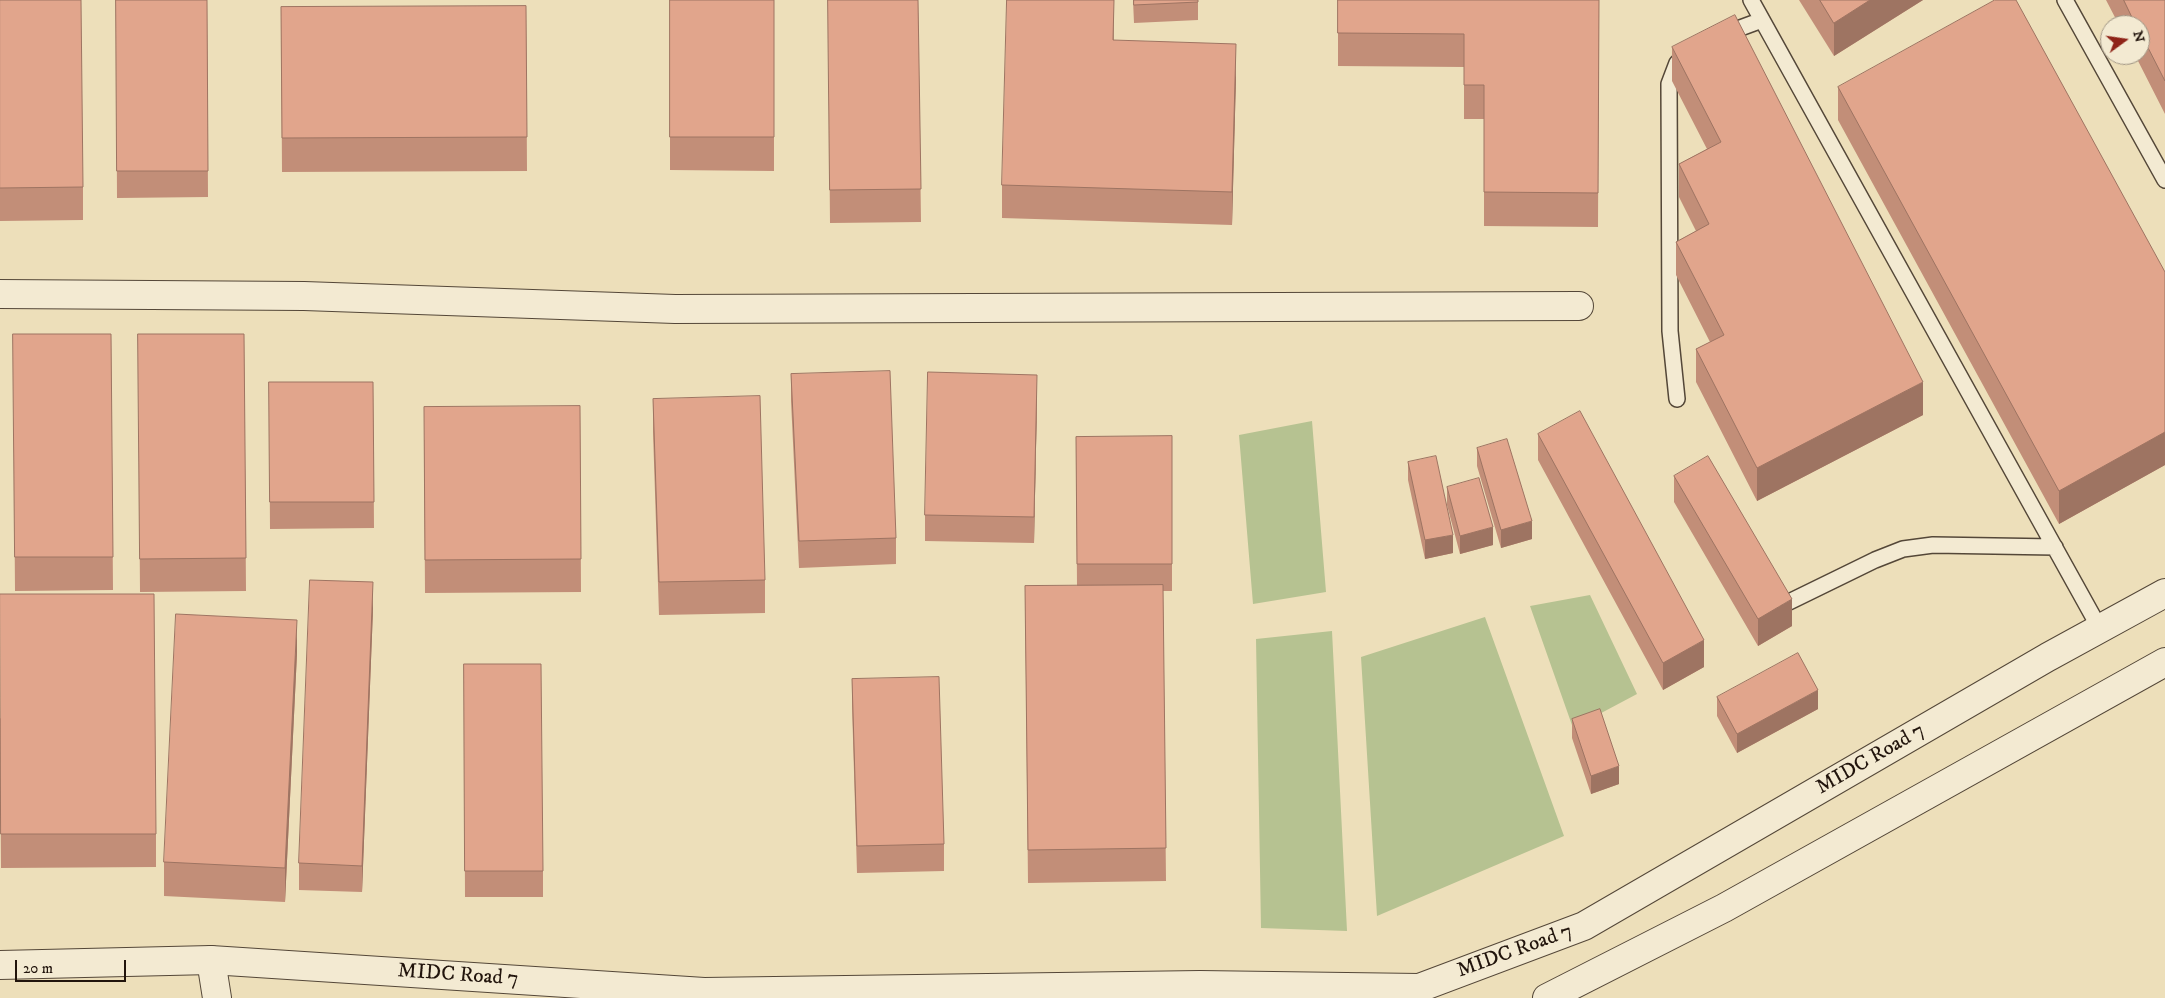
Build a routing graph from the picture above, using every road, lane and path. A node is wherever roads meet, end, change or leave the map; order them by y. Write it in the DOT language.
graph roads {
  1 [pos="1751,0"];
  2 [pos="2065,0"];
  3 [pos="1762,20"];
  4 [pos="1706,40"];
  5 [pos="1690,50"];
  6 [pos="2165,180"];
  7 [pos="0,294"];
  8 [pos="1579,306"];
  9 [pos="1677,399"];
  10 [pos="2055,547"];
  11 [pos="2165,593"];
  12 [pos="1789,602"];
  13 [pos="2100,629"];
  14 [pos="2165,662"];
  15 [pos="211,960"];
  16 [pos="0,965"];
  17 [pos="217,998"];
  18 [pos="1547,998"];
  1 -- 3 [label="lane"];
  2 -- 6 [label="lane"];
  3 -- 4 [label="lane"];
  3 -- 10 [label="lane"];
  5 -- 9 [label="lane"];
  7 -- 8 [label="street"];
  10 -- 12 [label="lane"];
  10 -- 13 [label="lane"];
  11 -- 13 [label="street, MIDC Road 7"];
  13 -- 15 [label="street, MIDC Road 7"];
  14 -- 18 [label="street"];
  15 -- 16 [label="street, MIDC Road 7"];
  15 -- 17 [label="street"];
}
